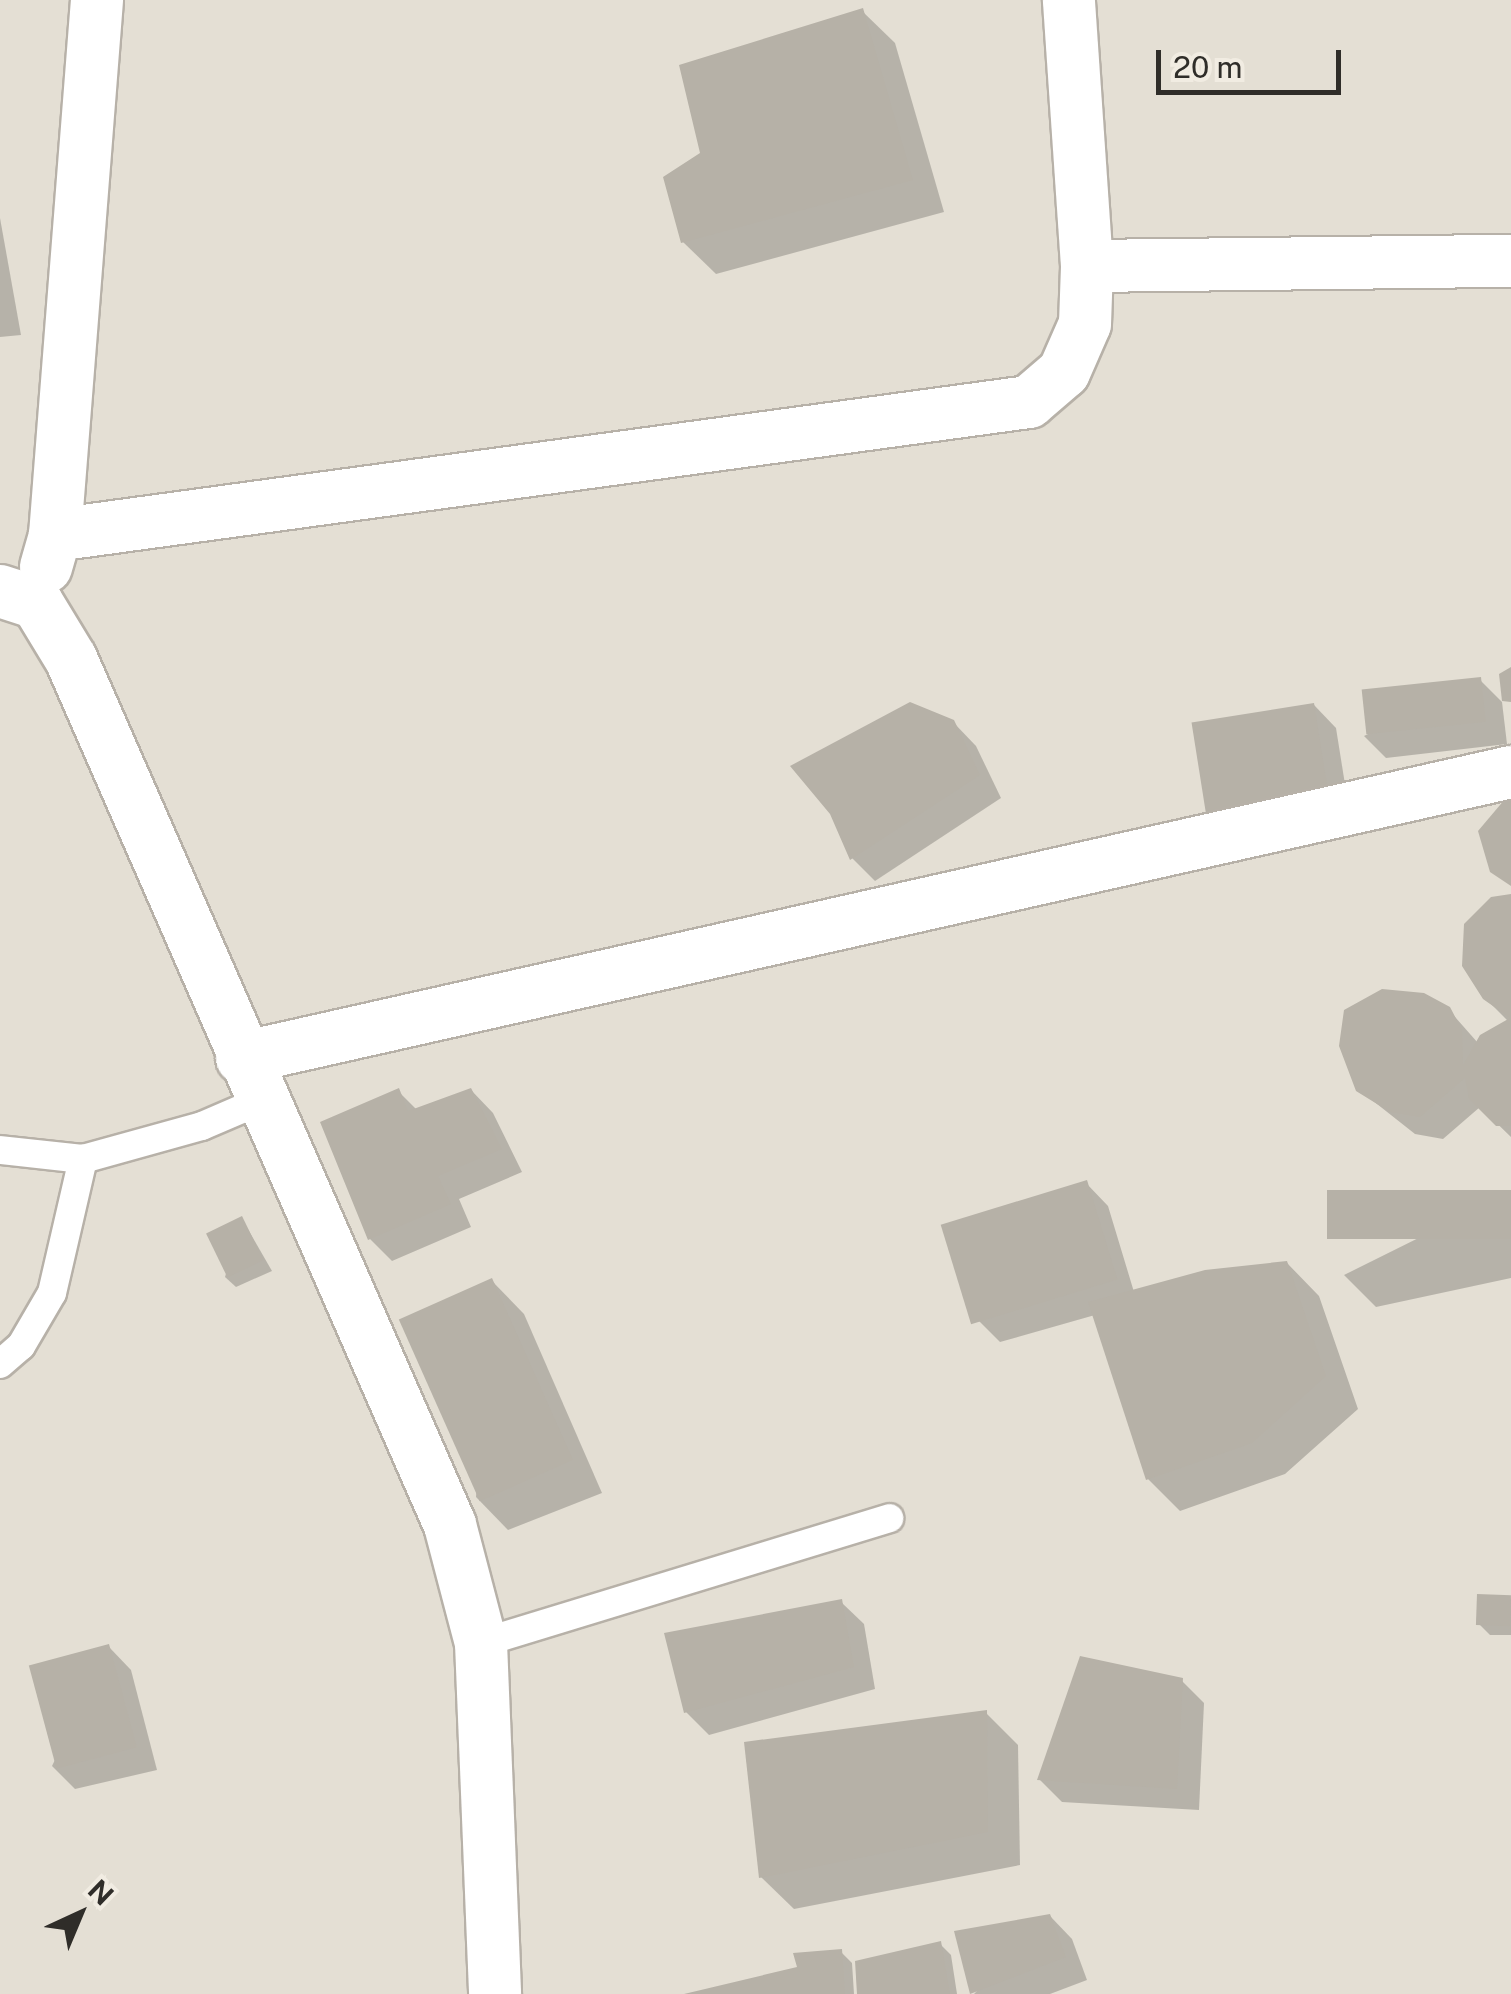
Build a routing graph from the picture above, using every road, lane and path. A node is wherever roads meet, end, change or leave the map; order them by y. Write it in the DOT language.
graph roads {
  1 [pos="97,0"];
  2 [pos="1069,0"];
  3 [pos="1511,261"];
  4 [pos="1088,266"];
  5 [pos="55,534"];
  6 [pos="18,597"];
  7 [pos="1511,772"];
  8 [pos="251,1080"];
  9 [pos="0,1150"];
  10 [pos="83,1159"];
  11 [pos="0,1364"];
  12 [pos="889,1518"];
  13 [pos="481,1642"];
  14 [pos="495,1994"];
  1 -- 5 [label="street"];
  2 -- 4 [label="street"];
  3 -- 4 [label="street"];
  4 -- 5 [label="street"];
  5 -- 6 [label="street"];
  6 -- 8 [label="street"];
  7 -- 8 [label="street"];
  8 -- 10 [label="lane"];
  8 -- 13 [label="street"];
  9 -- 10 [label="lane"];
  10 -- 11 [label="lane"];
  12 -- 13 [label="lane"];
  13 -- 14 [label="street"];
}
